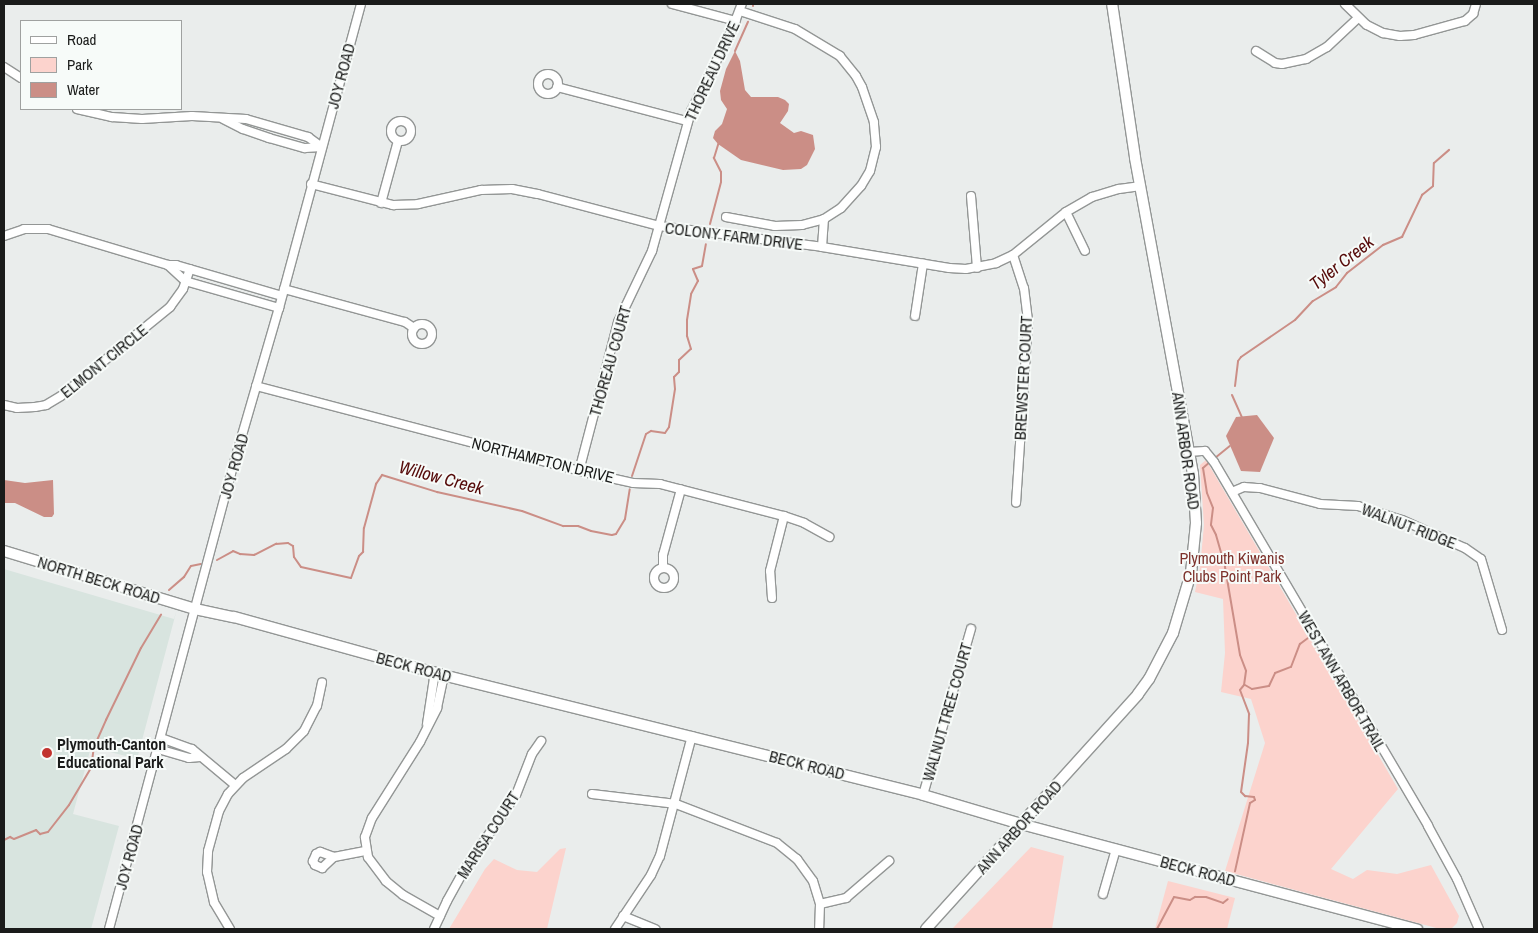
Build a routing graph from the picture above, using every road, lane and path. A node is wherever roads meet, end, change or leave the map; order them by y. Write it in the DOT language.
graph roads {
  1 [pos="361,4"];
  2 [pos="672,4"];
  3 [pos="1112,4"];
  4 [pos="1345,4"];
  5 [pos="1476,4"];
  6 [pos="741,7"];
  7 [pos="1358,18"];
  8 [pos="736,21"];
  9 [pos="1256,51"];
  10 [pos="4,66"];
  11 [pos="20,77"];
  12 [pos="557,87"];
  13 [pos="81,110"];
  14 [pos="222,119"];
  15 [pos="687,121"];
  16 [pos="398,141"];
  17 [pos="322,147"];
  18 [pos="311,184"];
  19 [pos="1140,186"];
  20 [pos="970,196"];
  21 [pos="381,203"];
  22 [pos="1066,212"];
  23 [pos="726,217"];
  24 [pos="824,219"];
  25 [pos="659,226"];
  26 [pos="4,236"];
  27 [pos="822,247"];
  28 [pos="1085,251"];
  29 [pos="1013,255"];
  30 [pos="923,264"];
  31 [pos="168,265"];
  32 [pos="977,268"];
  33 [pos="190,269"];
  34 [pos="215,277"];
  35 [pos="185,281"];
  36 [pos="242,284"];
  37 [pos="212,289"];
  38 [pos="283,292"];
  39 [pos="239,297"];
  40 [pos="279,308"];
  41 [pos="915,316"];
  42 [pos="414,328"];
  43 [pos="256,386"];
  44 [pos="4,405"];
  45 [pos="1189,452"];
  46 [pos="579,471"];
  47 [pos="681,489"];
  48 [pos="1232,492"];
  49 [pos="1016,503"];
  50 [pos="784,516"];
  51 [pos="829,537"];
  52 [pos="4,552"];
  53 [pos="663,567"];
  54 [pos="772,598"];
  55 [pos="195,609"];
  56 [pos="971,629"];
  57 [pos="1502,630"];
  58 [pos="439,674"];
  59 [pos="322,683"];
  60 [pos="692,736"];
  61 [pos="161,738"];
  62 [pos="541,741"];
  63 [pos="158,749"];
  64 [pos="200,757"];
  65 [pos="235,785"];
  66 [pos="592,794"];
  67 [pos="923,795"];
  68 [pos="676,804"];
  69 [pos="1021,824"];
  70 [pos="1116,849"];
  71 [pos="366,851"];
  72 [pos="334,857"];
  73 [pos="889,861"];
  74 [pos="1103,894"];
  75 [pos="820,904"];
  76 [pos="440,916"];
  77 [pos="623,916"];
  78 [pos="109,929"];
  79 [pos="230,929"];
  80 [pos="434,929"];
  81 [pos="616,929"];
  82 [pos="655,929"];
  83 [pos="819,929"];
  84 [pos="926,929"];
  85 [pos="1417,929"];
  86 [pos="1479,929"];
  1 -- 17 [label="street, JOY ROAD"];
  2 -- 8 [label="street"];
  3 -- 19 [label="main road, ANN ARBOR ROAD"];
  4 -- 7 [label="street"];
  5 -- 7 [label="street"];
  6 -- 8 [label="street, THOREAU DRIVE"];
  6 -- 24 [label="street"];
  7 -- 9 [label="street"];
  8 -- 15 [label="street, THOREAU DRIVE"];
  10 -- 11 [label="street"];
  12 -- 15 [label="street"];
  13 -- 14 [label="street"];
  14 -- 17 [label="street"];
  14 -- 17 [label="street"];
  15 -- 25 [label="street, THOREAU DRIVE"];
  16 -- 21 [label="street"];
  17 -- 18 [label="street, JOY ROAD"];
  18 -- 21 [label="street, COLONY FARM DRIVE"];
  18 -- 38 [label="street, JOY ROAD"];
  19 -- 22 [label="street, COLONY FARM DRIVE"];
  19 -- 45 [label="main road, ANN ARBOR ROAD"];
  20 -- 32 [label="street"];
  21 -- 25 [label="street, COLONY FARM DRIVE"];
  22 -- 28 [label="street"];
  22 -- 29 [label="street, COLONY FARM DRIVE"];
  23 -- 24 [label="street"];
  24 -- 27 [label="street"];
  25 -- 27 [label="street, COLONY FARM DRIVE"];
  25 -- 46 [label="street, THOREAU COURT"];
  26 -- 31 [label="street"];
  27 -- 30 [label="street, COLONY FARM DRIVE"];
  29 -- 32 [label="street, COLONY FARM DRIVE"];
  29 -- 49 [label="street, BREWSTER COURT"];
  30 -- 32 [label="street, COLONY FARM DRIVE"];
  30 -- 41 [label="street"];
  31 -- 33 [label="street"];
  31 -- 35 [label="street"];
  33 -- 34 [label="street"];
  33 -- 35 [label="street, ELMONT CIRCLE"];
  34 -- 36 [label="street"];
  34 -- 37 [label="street"];
  35 -- 37 [label="street"];
  35 -- 44 [label="street, ELMONT CIRCLE"];
  36 -- 38 [label="street"];
  36 -- 39 [label="street"];
  37 -- 39 [label="street"];
  38 -- 40 [label="street, JOY ROAD"];
  38 -- 42 [label="street"];
  39 -- 40 [label="street"];
  40 -- 43 [label="street, JOY ROAD"];
  43 -- 46 [label="street, NORTHAMPTON DRIVE"];
  43 -- 55 [label="street, JOY ROAD"];
  45 -- 48 [label="street, WEST ANN ARBOR TRAIL"];
  45 -- 69 [label="main road, ANN ARBOR ROAD"];
  46 -- 47 [label="street, NORTHAMPTON DRIVE"];
  47 -- 50 [label="street, NORTHAMPTON DRIVE"];
  47 -- 53 [label="street"];
  48 -- 57 [label="street, WALNUT RIDGE"];
  48 -- 86 [label="street, WEST ANN ARBOR TRAIL"];
  50 -- 51 [label="street, NORTHAMPTON DRIVE"];
  50 -- 54 [label="street"];
  52 -- 55 [label="main road, NORTH BECK ROAD"];
  55 -- 58 [label="main road, BECK ROAD"];
  55 -- 61 [label="street, JOY ROAD"];
  56 -- 67 [label="street, WALNUT TREE COURT"];
  58 -- 60 [label="main road, BECK ROAD"];
  58 -- 71 [label="street"];
  59 -- 65 [label="street"];
  60 -- 67 [label="main road, BECK ROAD"];
  60 -- 68 [label="street"];
  61 -- 63 [label="street, JOY ROAD"];
  61 -- 64 [label="street"];
  62 -- 76 [label="street, MARISA COURT"];
  63 -- 64 [label="street"];
  63 -- 78 [label="street, JOY ROAD"];
  64 -- 65 [label="street"];
  65 -- 79 [label="street"];
  66 -- 68 [label="street"];
  67 -- 69 [label="main road, BECK ROAD"];
  68 -- 75 [label="street"];
  68 -- 77 [label="street"];
  69 -- 70 [label="main road, BECK ROAD"];
  69 -- 84 [label="main road, ANN ARBOR ROAD"];
  70 -- 74 [label="street"];
  70 -- 85 [label="main road, BECK ROAD"];
  71 -- 72 [label="street"];
  71 -- 76 [label="street"];
  73 -- 75 [label="street"];
  75 -- 83 [label="street"];
  76 -- 80 [label="street, MARISA COURT"];
  77 -- 81 [label="street"];
  77 -- 82 [label="street"];
}
